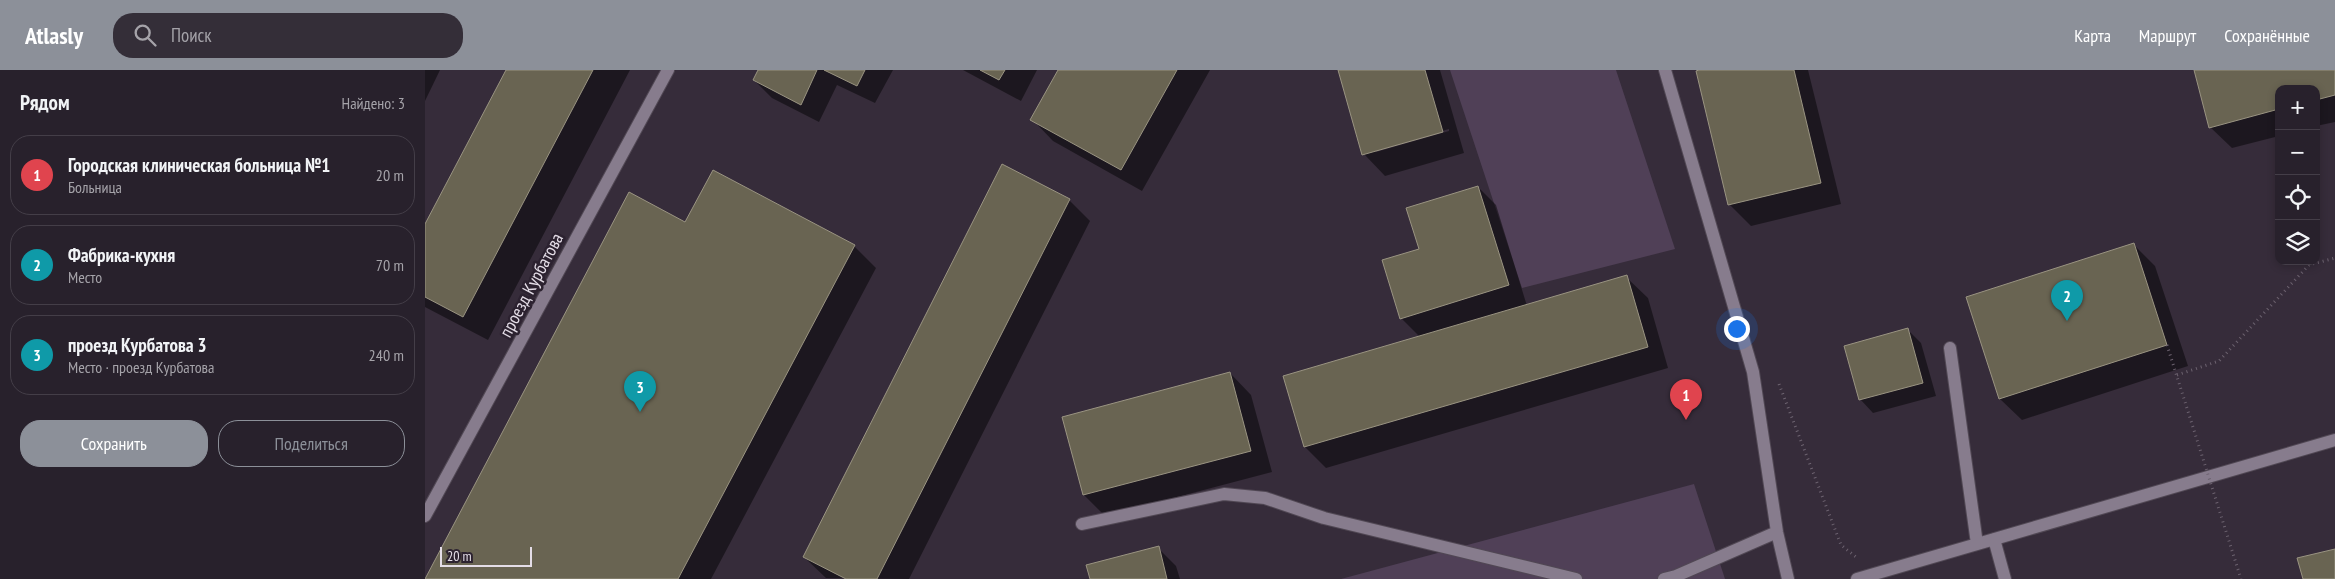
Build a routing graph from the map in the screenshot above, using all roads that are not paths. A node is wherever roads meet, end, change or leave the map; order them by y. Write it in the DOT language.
graph roads {
  1 [pos="668,70"];
  2 [pos="1665,70"];
  3 [pos="1950,348"];
  4 [pos="2335,440"];
  5 [pos="425,516"];
  6 [pos="1082,524"];
  7 [pos="1777,532"];
  8 [pos="1993,539"];
  9 [pos="1977,544"];
  10 [pos="1576,579"];
  11 [pos="1664,579"];
  12 [pos="1788,579"];
  13 [pos="1857,579"];
  14 [pos="2005,579"];
  1 -- 5 [label="street, проезд Курбатова"];
  2 -- 7 [label="street"];
  3 -- 9 [label="street"];
  4 -- 8 [label="street"];
  6 -- 10 [label="street"];
  7 -- 11 [label="street"];
  7 -- 12 [label="street"];
  8 -- 9 [label="street"];
  8 -- 14 [label="street"];
  9 -- 13 [label="street"];
}
